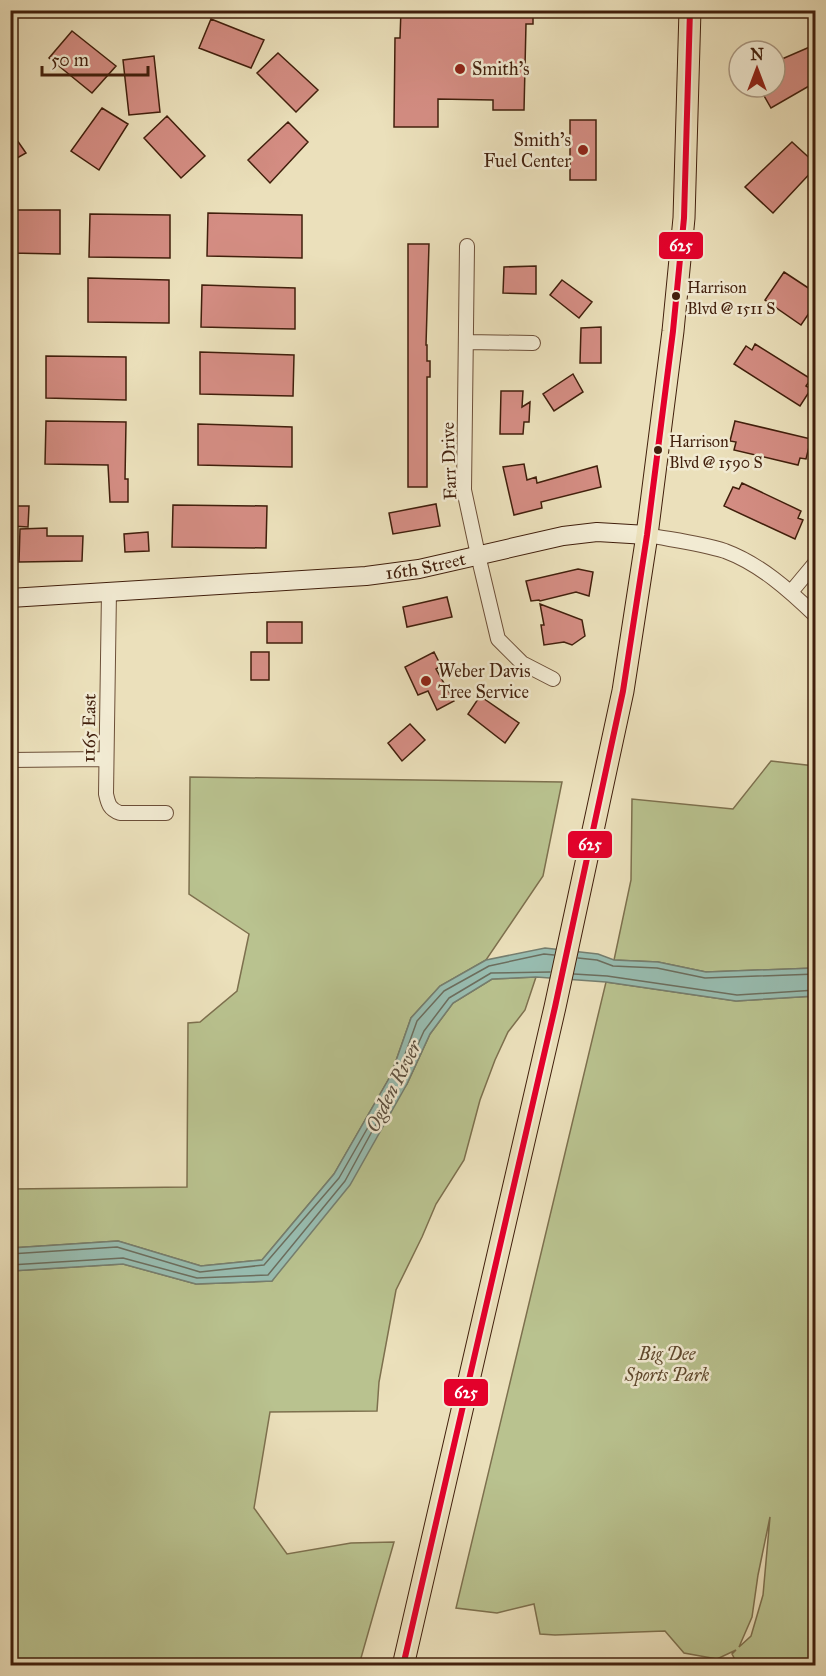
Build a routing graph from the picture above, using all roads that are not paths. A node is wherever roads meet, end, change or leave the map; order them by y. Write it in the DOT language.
graph roads {
  1 [pos="690,10"];
  2 [pos="467,246"];
  3 [pos="466,342"];
  4 [pos="533,343"];
  5 [pos="647,535"];
  6 [pos="478,555"];
  7 [pos="816,562"];
  8 [pos="108,591"];
  9 [pos="791,592"];
  10 [pos="10,598"];
  11 [pos="816,616"];
  12 [pos="553,680"];
  13 [pos="106,759"];
  14 [pos="10,760"];
  15 [pos="166,813"];
  16 [pos="403,1665"];
  1 -- 5 [label="main road"];
  2 -- 3 [label="street, Farr Drive"];
  3 -- 4 [label="street"];
  3 -- 6 [label="street, Farr Drive"];
  5 -- 6 [label="street, 16th Street"];
  5 -- 9 [label="street, 16th Street"];
  5 -- 16 [label="main road"];
  6 -- 8 [label="street, 16th Street"];
  6 -- 12 [label="street, Farr Drive"];
  7 -- 9 [label="street"];
  8 -- 10 [label="street, 16th Street"];
  8 -- 13 [label="street, 1165 East"];
  9 -- 11 [label="street, 16th Street"];
  13 -- 14 [label="street"];
  13 -- 15 [label="street, 1165 East"];
}
